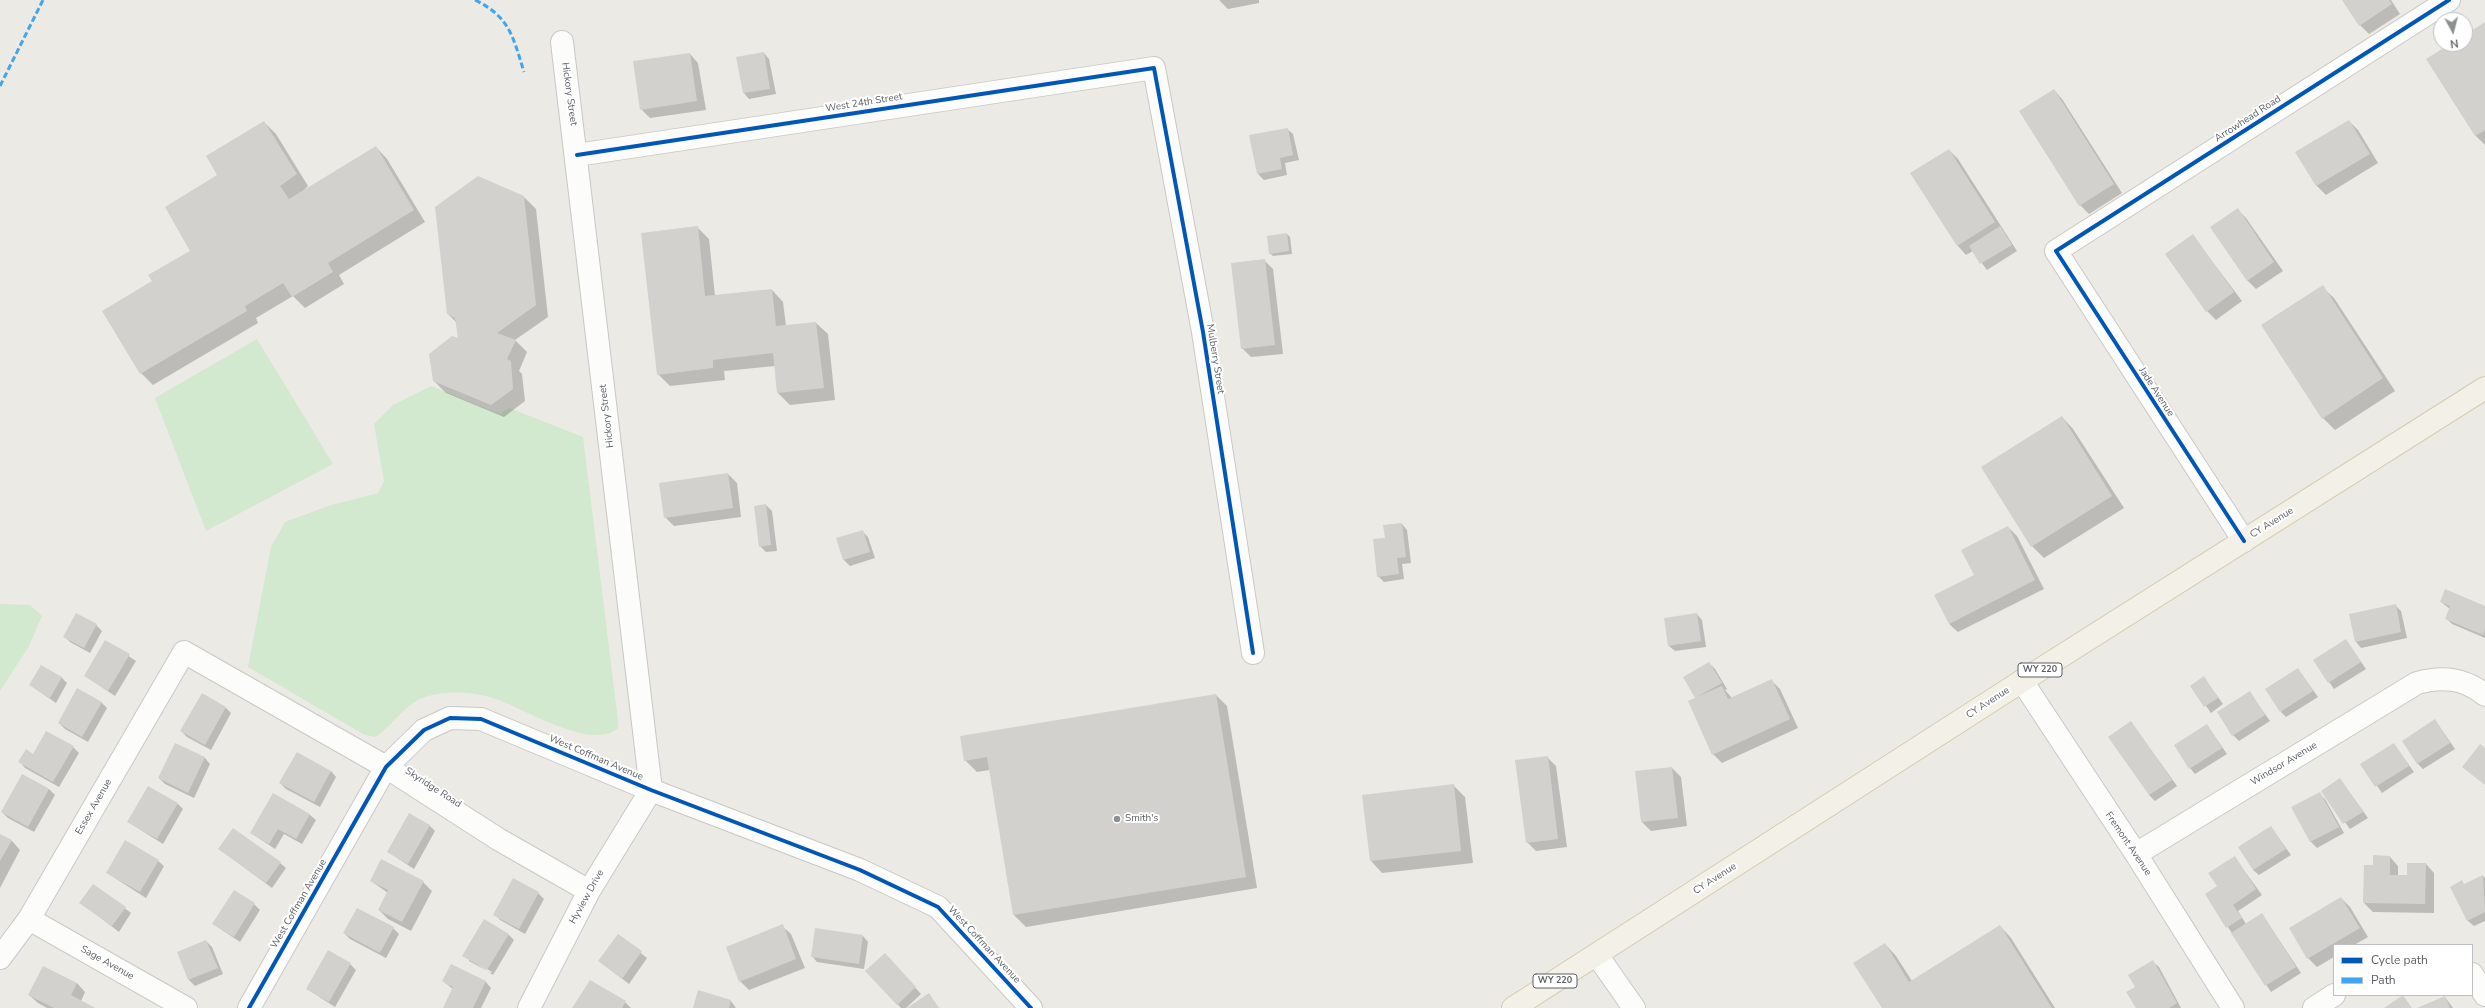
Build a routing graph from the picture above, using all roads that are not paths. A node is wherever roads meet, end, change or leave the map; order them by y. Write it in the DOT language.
graph roads {
  1 [pos="2449,0"];
  2 [pos="562,42"];
  3 [pos="1154,68"];
  4 [pos="577,155"];
  5 [pos="2056,251"];
  6 [pos="2485,388"];
  7 [pos="2244,541"];
  8 [pos="184,652"];
  9 [pos="1253,653"];
  10 [pos="2022,681"];
  11 [pos="2485,695"];
  12 [pos="386,767"];
  13 [pos="651,790"];
  14 [pos="2136,854"];
  15 [pos="590,891"];
  16 [pos="29,919"];
  17 [pos="1598,955"];
  18 [pos="0,958"];
  19 [pos="2473,976"];
  20 [pos="2485,994"];
  21 [pos="2333,996"];
  22 [pos="186,1008"];
  23 [pos="249,1008"];
  24 [pos="529,1008"];
  25 [pos="1031,1008"];
  26 [pos="1513,1008"];
  27 [pos="1634,1008"];
  28 [pos="2233,1008"];
  29 [pos="2314,1008"];
  1 -- 5 [label="street, Arrowhead Road"];
  2 -- 4 [label="street, Hickory Street"];
  3 -- 4 [label="street, West 24th Street"];
  3 -- 9 [label="street, Mulberry Street"];
  4 -- 13 [label="street, Hickory Street"];
  5 -- 7 [label="street, Jade Avenue"];
  6 -- 7 [label="main road, CY Avenue / WY 220"];
  7 -- 10 [label="main road, CY Avenue / WY 220"];
  8 -- 12 [label="street, Skyridge Road"];
  8 -- 16 [label="street, Essex Avenue"];
  10 -- 14 [label="street, Fremont Avenue"];
  10 -- 17 [label="main road, CY Avenue / WY 220"];
  11 -- 14 [label="street, Windsor Avenue"];
  12 -- 13 [label="street, West Coffman Avenue"];
  12 -- 15 [label="street, Skyridge Road"];
  12 -- 23 [label="street, West Coffman Avenue"];
  13 -- 15 [label="street, Hyview Drive"];
  13 -- 25 [label="street, West Coffman Avenue"];
  14 -- 28 [label="street, Fremont Avenue"];
  15 -- 24 [label="street, Hyview Drive"];
  16 -- 18 [label="street, Essex Avenue"];
  16 -- 22 [label="street, Sage Avenue"];
  17 -- 26 [label="main road, CY Avenue / WY 220"];
  17 -- 27 [label="street"];
  19 -- 20 [label="street"];
  21 -- 29 [label="street"];
}
